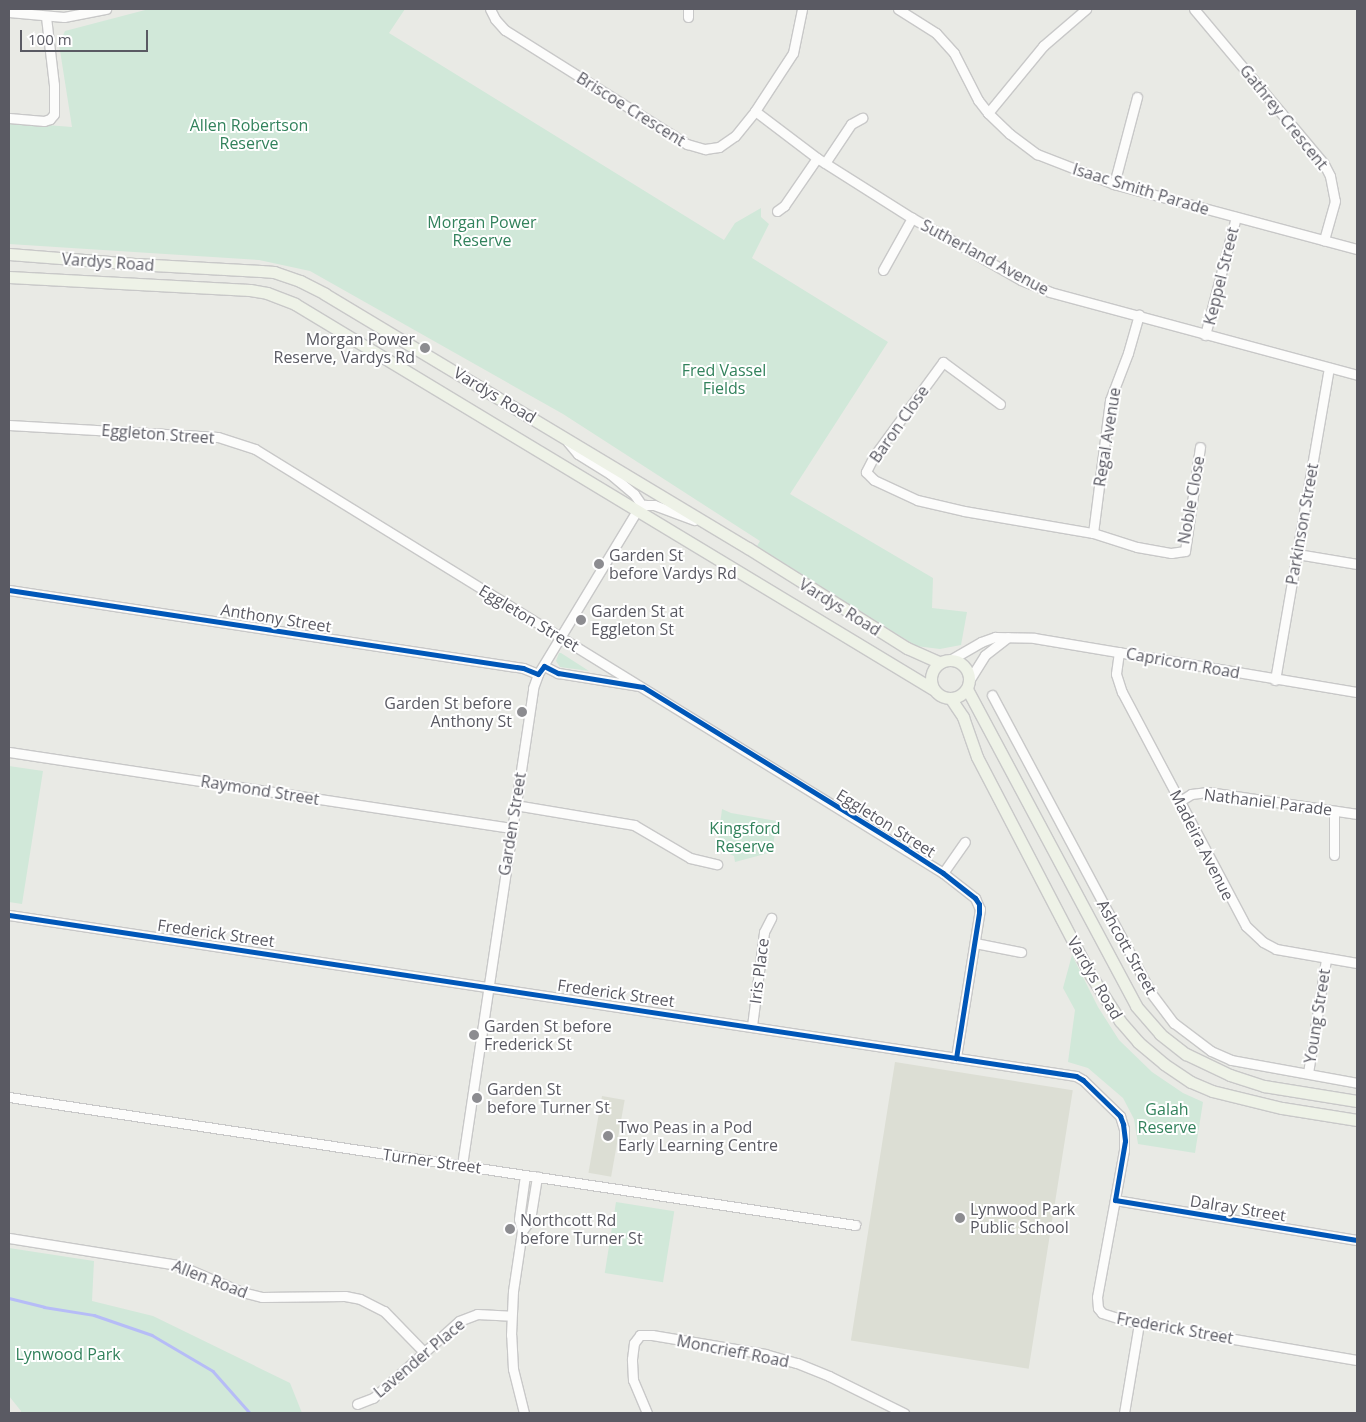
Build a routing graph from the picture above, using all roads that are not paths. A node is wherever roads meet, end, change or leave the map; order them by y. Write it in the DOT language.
graph roads {
  1 [pos="106,9"];
  2 [pos="490,9"];
  3 [pos="802,9"];
  4 [pos="898,9"];
  5 [pos="1086,9"];
  6 [pos="1194,9"];
  7 [pos="9,12"];
  8 [pos="46,17"];
  9 [pos="1137,97"];
  10 [pos="755,112"];
  11 [pos="988,113"];
  12 [pos="9,118"];
  13 [pos="862,118"];
  14 [pos="817,158"];
  15 [pos="826,163"];
  16 [pos="1114,184"];
  17 [pos="777,211"];
  18 [pos="1236,217"];
  19 [pos="912,218"];
  20 [pos="1324,240"];
  21 [pos="1357,249"];
  22 [pos="9,254"];
  23 [pos="884,270"];
  24 [pos="9,277"];
  25 [pos="1139,315"];
  26 [pos="1206,335"];
  27 [pos="1329,368"];
  28 [pos="1357,375"];
  29 [pos="1000,404"];
  30 [pos="9,425"];
  31 [pos="566,438"];
  32 [pos="1200,448"];
  33 [pos="639,510"];
  34 [pos="710,526"];
  35 [pos="1093,533"];
  36 [pos="1297,554"];
  37 [pos="1357,564"];
  38 [pos="9,590"];
  39 [pos="1008,637"];
  40 [pos="561,638"];
  41 [pos="1119,652"];
  42 [pos="945,661"];
  43 [pos="544,666"];
  44 [pos="538,674"];
  45 [pos="1276,680"];
  46 [pos="968,684"];
  47 [pos="643,687"];
  48 [pos="933,689"];
  49 [pos="1357,692"];
  50 [pos="992,695"];
  51 [pos="951,698"];
  52 [pos="9,752"];
  53 [pos="1180,801"];
  54 [pos="515,804"];
  55 [pos="1334,810"];
  56 [pos="1357,814"];
  57 [pos="511,828"];
  58 [pos="966,842"];
  59 [pos="1334,855"];
  60 [pos="717,864"];
  61 [pos="943,873"];
  62 [pos="9,915"];
  63 [pos="771,918"];
  64 [pos="975,943"];
  65 [pos="1022,952"];
  66 [pos="1326,958"];
  67 [pos="1357,964"];
  68 [pos="488,986"];
  69 [pos="752,1026"];
  70 [pos="956,1058"];
  71 [pos="1308,1073"];
  72 [pos="1357,1083"];
  73 [pos="9,1098"];
  74 [pos="1357,1101"];
  75 [pos="1357,1120"];
  76 [pos="462,1166"];
  77 [pos="524,1175"];
  78 [pos="537,1177"];
  79 [pos="1115,1200"];
  80 [pos="855,1225"];
  81 [pos="522,1231"];
  82 [pos="9,1238"];
  83 [pos="1357,1240"];
  84 [pos="511,1316"];
  85 [pos="1139,1323"];
  86 [pos="423,1352"];
  87 [pos="1357,1360"];
  88 [pos="357,1404"];
  89 [pos="524,1413"];
  90 [pos="648,1413"];
  91 [pos="904,1413"];
  92 [pos="1124,1413"];
  1 -- 8 [label="street"];
  2 -- 10 [label="street, Briscoe Crescent"];
  3 -- 10 [label="street, Briscoe Crescent"];
  4 -- 11 [label="street, Isaac Smith Parade"];
  5 -- 11 [label="street"];
  6 -- 20 [label="street, Gathrey Crescent"];
  7 -- 8 [label="street"];
  8 -- 12 [label="street"];
  9 -- 16 [label="street"];
  10 -- 14 [label="street, Sutherland Avenue"];
  11 -- 16 [label="street, Isaac Smith Parade"];
  13 -- 15 [label="street"];
  14 -- 15 [label="street, Sutherland Avenue"];
  14 -- 17 [label="street"];
  15 -- 19 [label="street, Sutherland Avenue"];
  16 -- 18 [label="street, Isaac Smith Parade"];
  18 -- 20 [label="street, Isaac Smith Parade"];
  18 -- 26 [label="street, Keppel Street"];
  19 -- 23 [label="street"];
  19 -- 25 [label="street, Sutherland Avenue"];
  20 -- 21 [label="street, Isaac Smith Parade"];
  22 -- 31 [label="main road, Vardys Road"];
  24 -- 33 [label="main road, Vardys Road"];
  25 -- 26 [label="street, Sutherland Avenue"];
  25 -- 35 [label="street, Regal Avenue"];
  26 -- 27 [label="street, Sutherland Avenue"];
  27 -- 28 [label="street, Sutherland Avenue"];
  27 -- 36 [label="street, Parkinson Street"];
  29 -- 35 [label="street, Baron Close"];
  30 -- 40 [label="street, Eggleton Street"];
  31 -- 33 [label="street"];
  31 -- 34 [label="main road, Vardys Road"];
  32 -- 35 [label="street, Noble Close"];
  33 -- 34 [label="street"];
  33 -- 40 [label="street, Garden Street"];
  33 -- 48 [label="main road, Vardys Road"];
  34 -- 42 [label="main road, Vardys Road"];
  36 -- 37 [label="street"];
  36 -- 45 [label="street, Parkinson Street"];
  38 -- 44 [label="street, Anthony Street"];
  39 -- 41 [label="street, Capricorn Road"];
  39 -- 42 [label="street, Capricorn Road"];
  39 -- 46 [label="street"];
  40 -- 43 [label="street, Garden Street"];
  40 -- 47 [label="street, Eggleton Street"];
  41 -- 45 [label="street, Capricorn Road"];
  41 -- 53 [label="street, Madeira Avenue"];
  42 -- 46 [label="main road"];
  42 -- 48 [label="main road"];
  43 -- 44 [label="street, Garden Street"];
  43 -- 47 [label="street"];
  44 -- 54 [label="street, Garden Street"];
  45 -- 49 [label="street, Capricorn Road"];
  46 -- 51 [label="main road"];
  46 -- 74 [label="main road, Vardys Road"];
  47 -- 61 [label="street, Eggleton Street"];
  48 -- 51 [label="main road"];
  50 -- 71 [label="street, Ashcott Street"];
  51 -- 75 [label="main road, Vardys Road"];
  52 -- 57 [label="street, Raymond Street"];
  53 -- 55 [label="street, Nathaniel Parade"];
  53 -- 66 [label="street, Madeira Avenue"];
  54 -- 57 [label="street, Garden Street"];
  54 -- 60 [label="street"];
  55 -- 56 [label="street, Nathaniel Parade"];
  55 -- 59 [label="street"];
  57 -- 68 [label="street, Garden Street"];
  58 -- 61 [label="street"];
  61 -- 64 [label="street, Eggleton Street"];
  62 -- 68 [label="street, Frederick Street"];
  63 -- 69 [label="street, Iris Place"];
  64 -- 65 [label="street"];
  64 -- 70 [label="street, Eggleton Street"];
  66 -- 67 [label="street, Madeira Avenue"];
  66 -- 71 [label="street, Young Street"];
  68 -- 69 [label="street, Frederick Street"];
  68 -- 76 [label="street, Garden Street"];
  69 -- 70 [label="street, Frederick Street"];
  70 -- 79 [label="street, Frederick Street"];
  71 -- 72 [label="street, Ashcott Street"];
  73 -- 76 [label="street, Turner Street"];
  76 -- 77 [label="street, Turner Street"];
  77 -- 78 [label="street, Turner Street"];
  77 -- 81 [label="street"];
  78 -- 80 [label="street, Turner Street"];
  78 -- 81 [label="street"];
  79 -- 83 [label="street, Dalray Street"];
  79 -- 85 [label="street, Frederick Street"];
  81 -- 84 [label="street"];
  82 -- 86 [label="street, Allen Road"];
  84 -- 86 [label="street, Lavender Place"];
  84 -- 89 [label="street"];
  85 -- 87 [label="street, Frederick Street"];
  85 -- 92 [label="street"];
  86 -- 88 [label="street, Lavender Place"];
  90 -- 91 [label="street, Moncrieff Road"];
}
